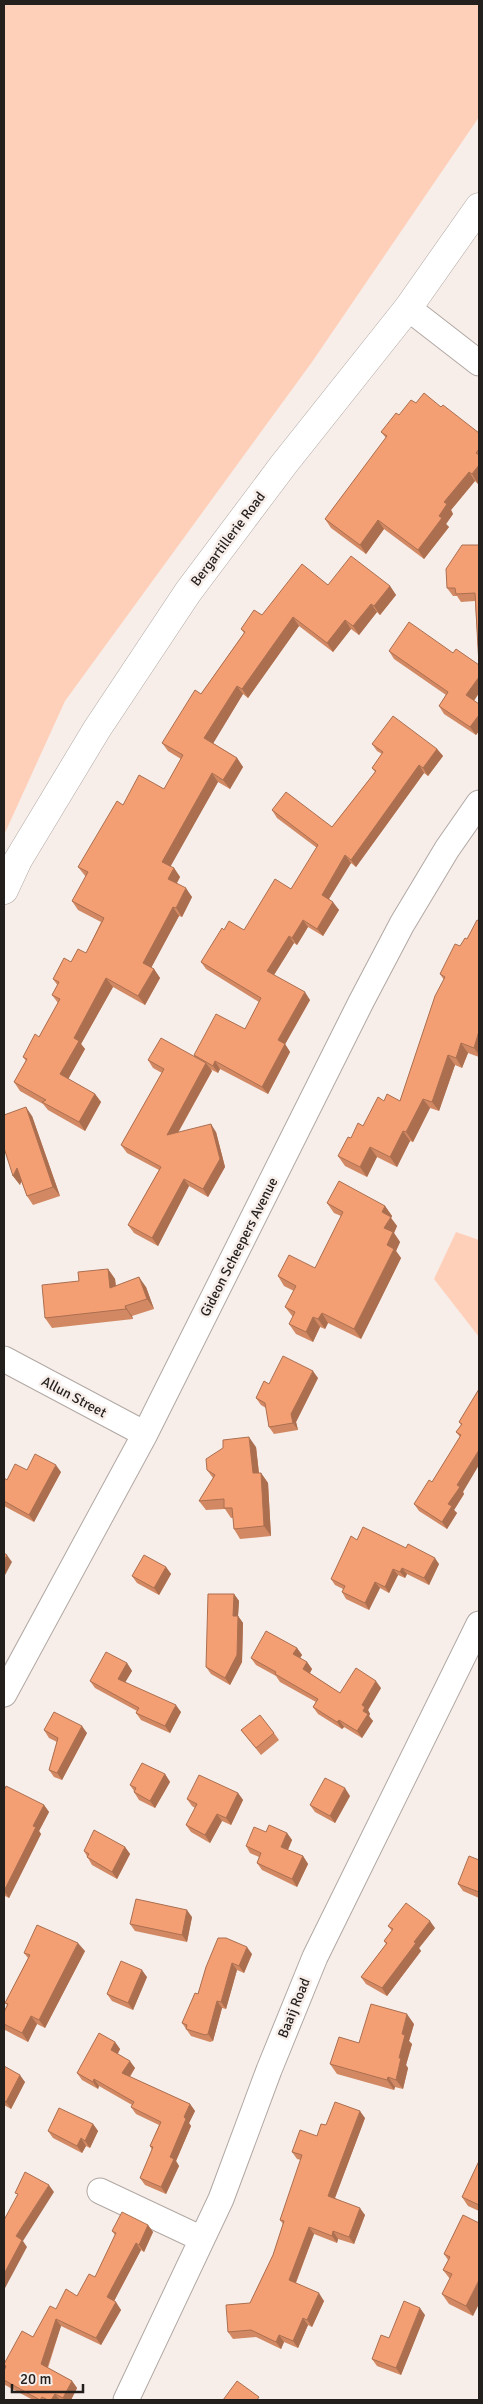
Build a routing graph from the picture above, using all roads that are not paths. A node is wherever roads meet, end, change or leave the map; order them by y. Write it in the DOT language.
graph roads {
  1 [pos="479,207"];
  2 [pos="408,308"];
  3 [pos="479,364"];
  4 [pos="479,803"];
  5 [pos="4,890"];
  6 [pos="4,1359"];
  7 [pos="145,1434"];
  8 [pos="479,1624"];
  9 [pos="4,1694"];
  10 [pos="100,2191"];
  11 [pos="202,2239"];
  12 [pos="126,2400"];
  1 -- 2 [label="street, Bergartillerie Road"];
  2 -- 3 [label="street"];
  2 -- 5 [label="street, Bergartillerie Road"];
  4 -- 7 [label="street, Gideon Scheepers Avenue"];
  6 -- 7 [label="street, Allun Street"];
  7 -- 9 [label="street, Gideon Scheepers Avenue"];
  8 -- 11 [label="street, Baaij Road"];
  10 -- 11 [label="street"];
  11 -- 12 [label="street, Baaij Road"];
}
